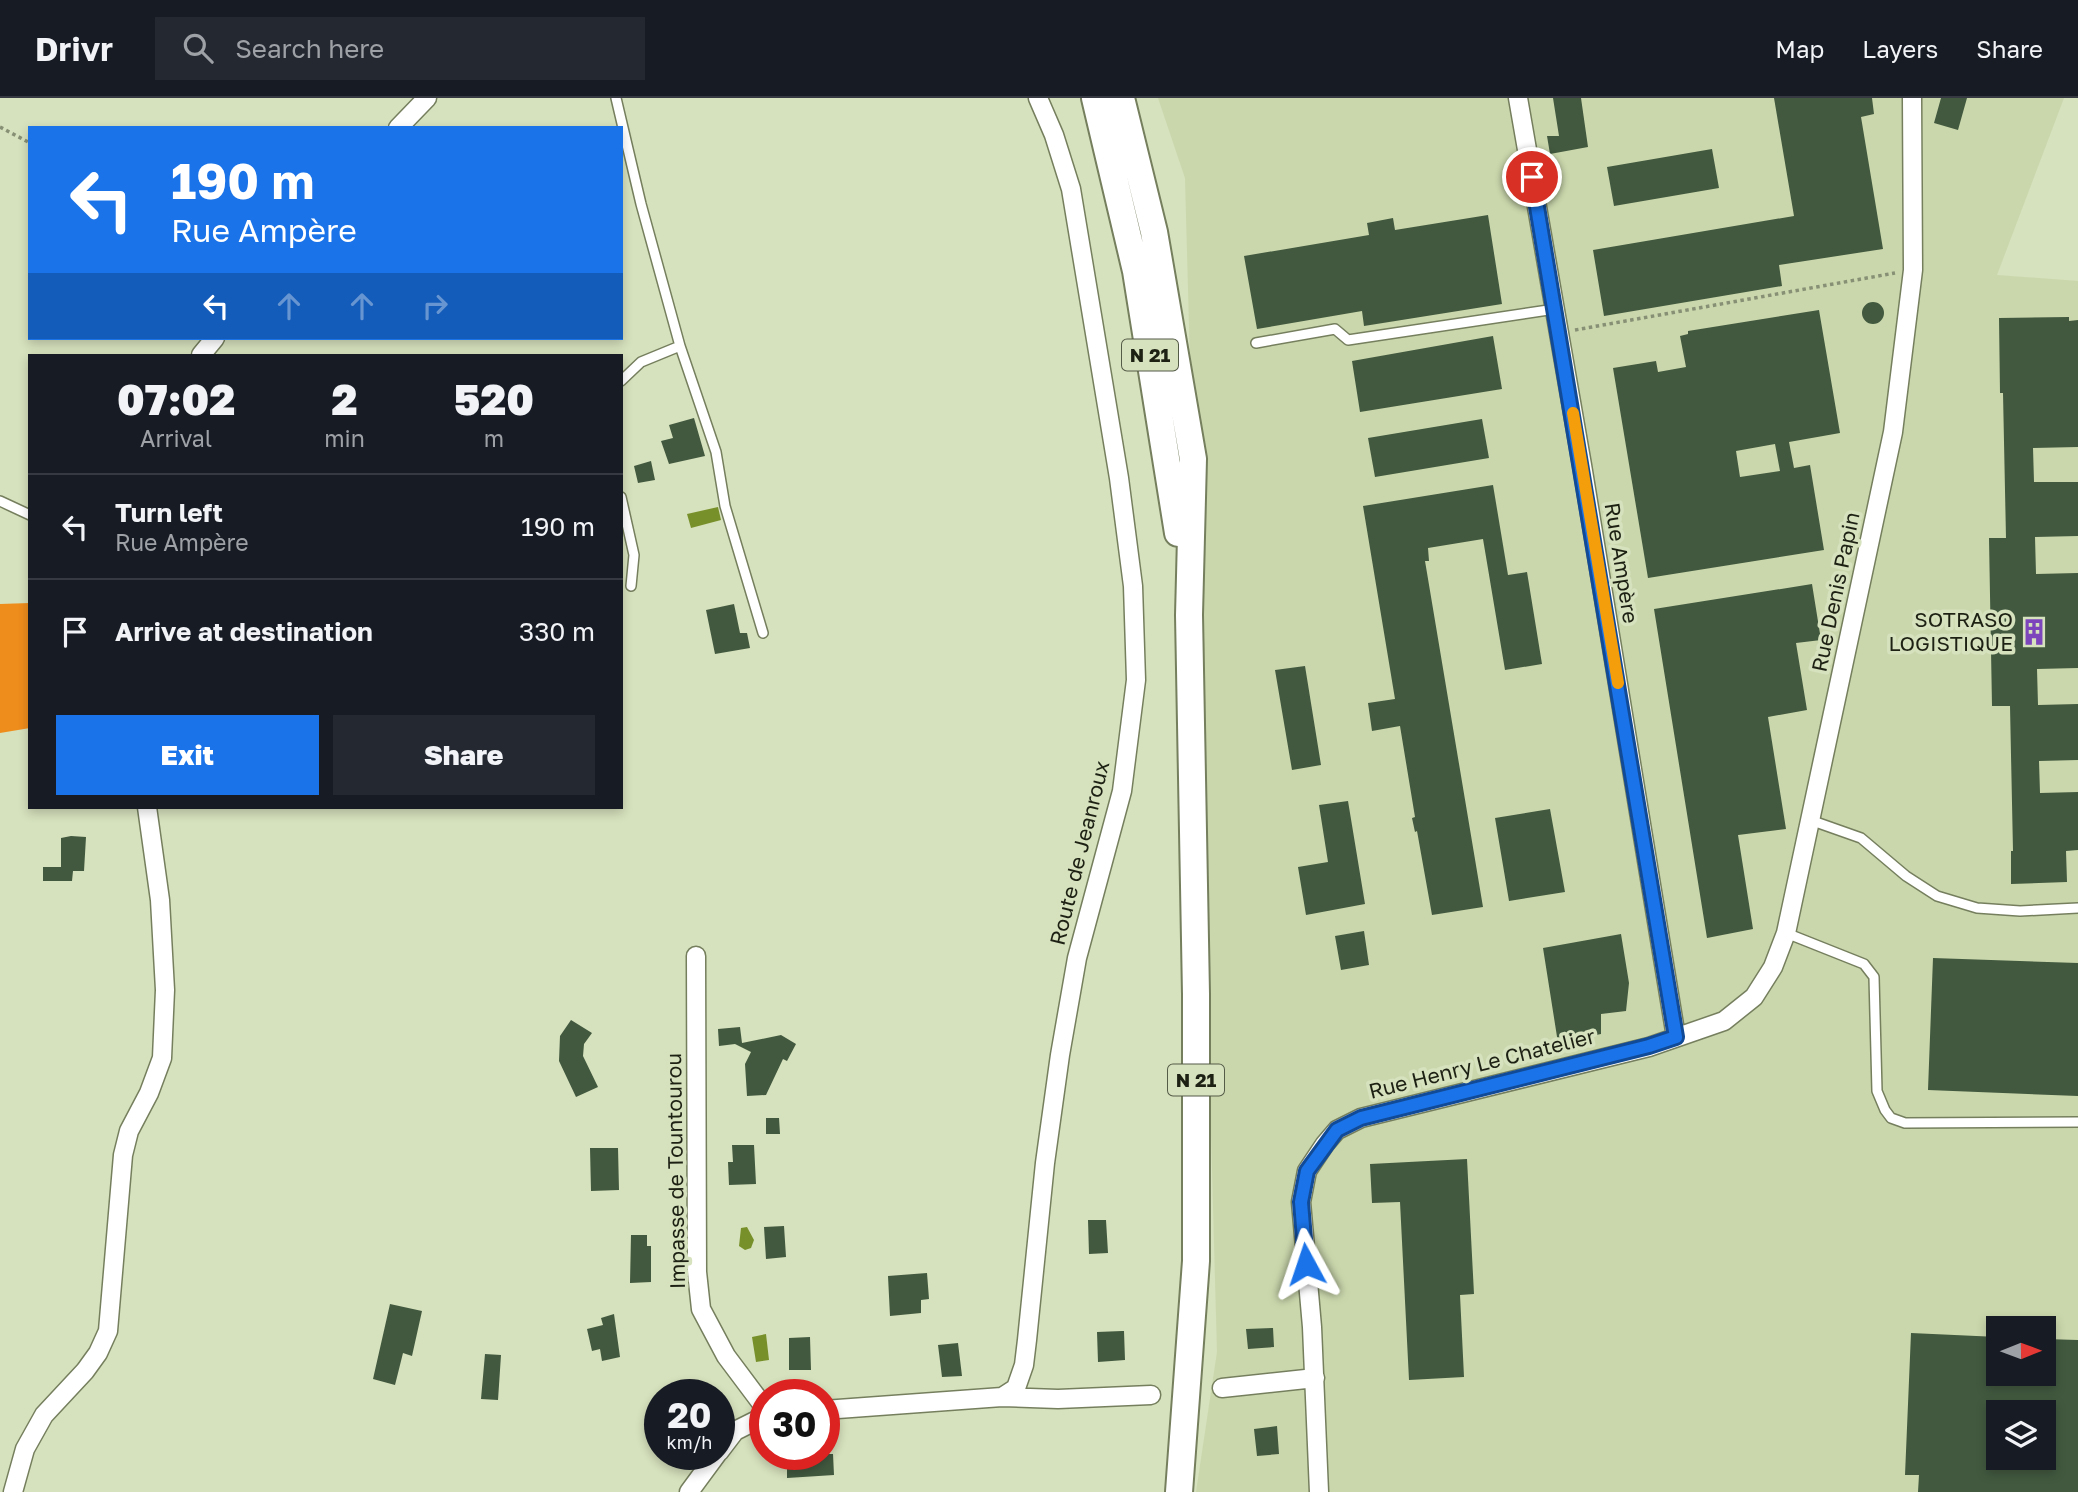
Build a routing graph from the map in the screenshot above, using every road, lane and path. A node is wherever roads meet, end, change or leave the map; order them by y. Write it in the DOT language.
graph roads {
  1 [pos="427,98"];
  2 [pos="615,98"];
  3 [pos="1038,98"];
  4 [pos="1095,98"];
  5 [pos="1121,98"];
  6 [pos="1131,98"];
  7 [pos="1518,98"];
  8 [pos="1912,98"];
  9 [pos="400,126"];
  10 [pos="622,126"];
  11 [pos="0,127"];
  12 [pos="623,131"];
  13 [pos="28,142"];
  14 [pos="1134,148"];
  15 [pos="1913,270"];
  16 [pos="1555,309"];
  17 [pos="1559,333"];
  18 [pos="213,340"];
  19 [pos="1256,343"];
  20 [pos="680,346"];
  21 [pos="202,354"];
  22 [pos="623,379"];
  23 [pos="0,501"];
  24 [pos="623,506"];
  25 [pos="28,514"];
  26 [pos="631,586"];
  27 [pos="1189,615"];
  28 [pos="763,633"];
  29 [pos="147,809"];
  30 [pos="1810,821"];
  31 [pos="2078,908"];
  32 [pos="1786,933"];
  33 [pos="696,956"];
  34 [pos="1676,1037"];
  35 [pos="2078,1122"];
  36 [pos="1315,1378"];
  37 [pos="749,1387"];
  38 [pos="1222,1388"];
  39 [pos="1151,1395"];
  40 [pos="1002,1397"];
  41 [pos="840,1409"];
  42 [pos="705,1470"];
  43 [pos="13,1492"];
  44 [pos="689,1492"];
  45 [pos="1178,1492"];
  46 [pos="1319,1492"];
  1 -- 9 [label="street"];
  2 -- 10 [label="lane"];
  3 -- 40 [label="street, Route de Jeanroux"];
  4 -- 27 [label="main road, N 21"];
  5 -- 14 [label="main road, N 21"];
  6 -- 14 [label="street"];
  7 -- 16 [label="street, Rue Ampère"];
  8 -- 15 [label="street, Rue Denis Papin"];
  11 -- 13 [label="path"];
  12 -- 20 [label="lane"];
  14 -- 27 [label="main road, N 21"];
  15 -- 17 [label="path"];
  15 -- 30 [label="street, Rue Denis Papin"];
  16 -- 17 [label="street, Rue Ampère"];
  16 -- 19 [label="lane"];
  17 -- 34 [label="street, Rue Ampère"];
  18 -- 21 [label="street"];
  20 -- 22 [label="lane"];
  20 -- 28 [label="lane"];
  23 -- 25 [label="lane"];
  24 -- 26 [label="lane"];
  27 -- 45 [label="main road, N 21"];
  29 -- 43 [label="street"];
  30 -- 31 [label="lane"];
  30 -- 32 [label="street, Rue Denis Papin"];
  32 -- 34 [label="street, Rue Denis Papin"];
  32 -- 35 [label="lane"];
  33 -- 37 [label="street, Impasse de Tountourou"];
  34 -- 36 [label="street, Rue Henry Le Chatelier"];
  36 -- 38 [label="street"];
  36 -- 46 [label="street, Rue Henry Le Chatelier"];
  39 -- 40 [label="street"];
  40 -- 41 [label="street"];
  42 -- 44 [label="street"];
}
